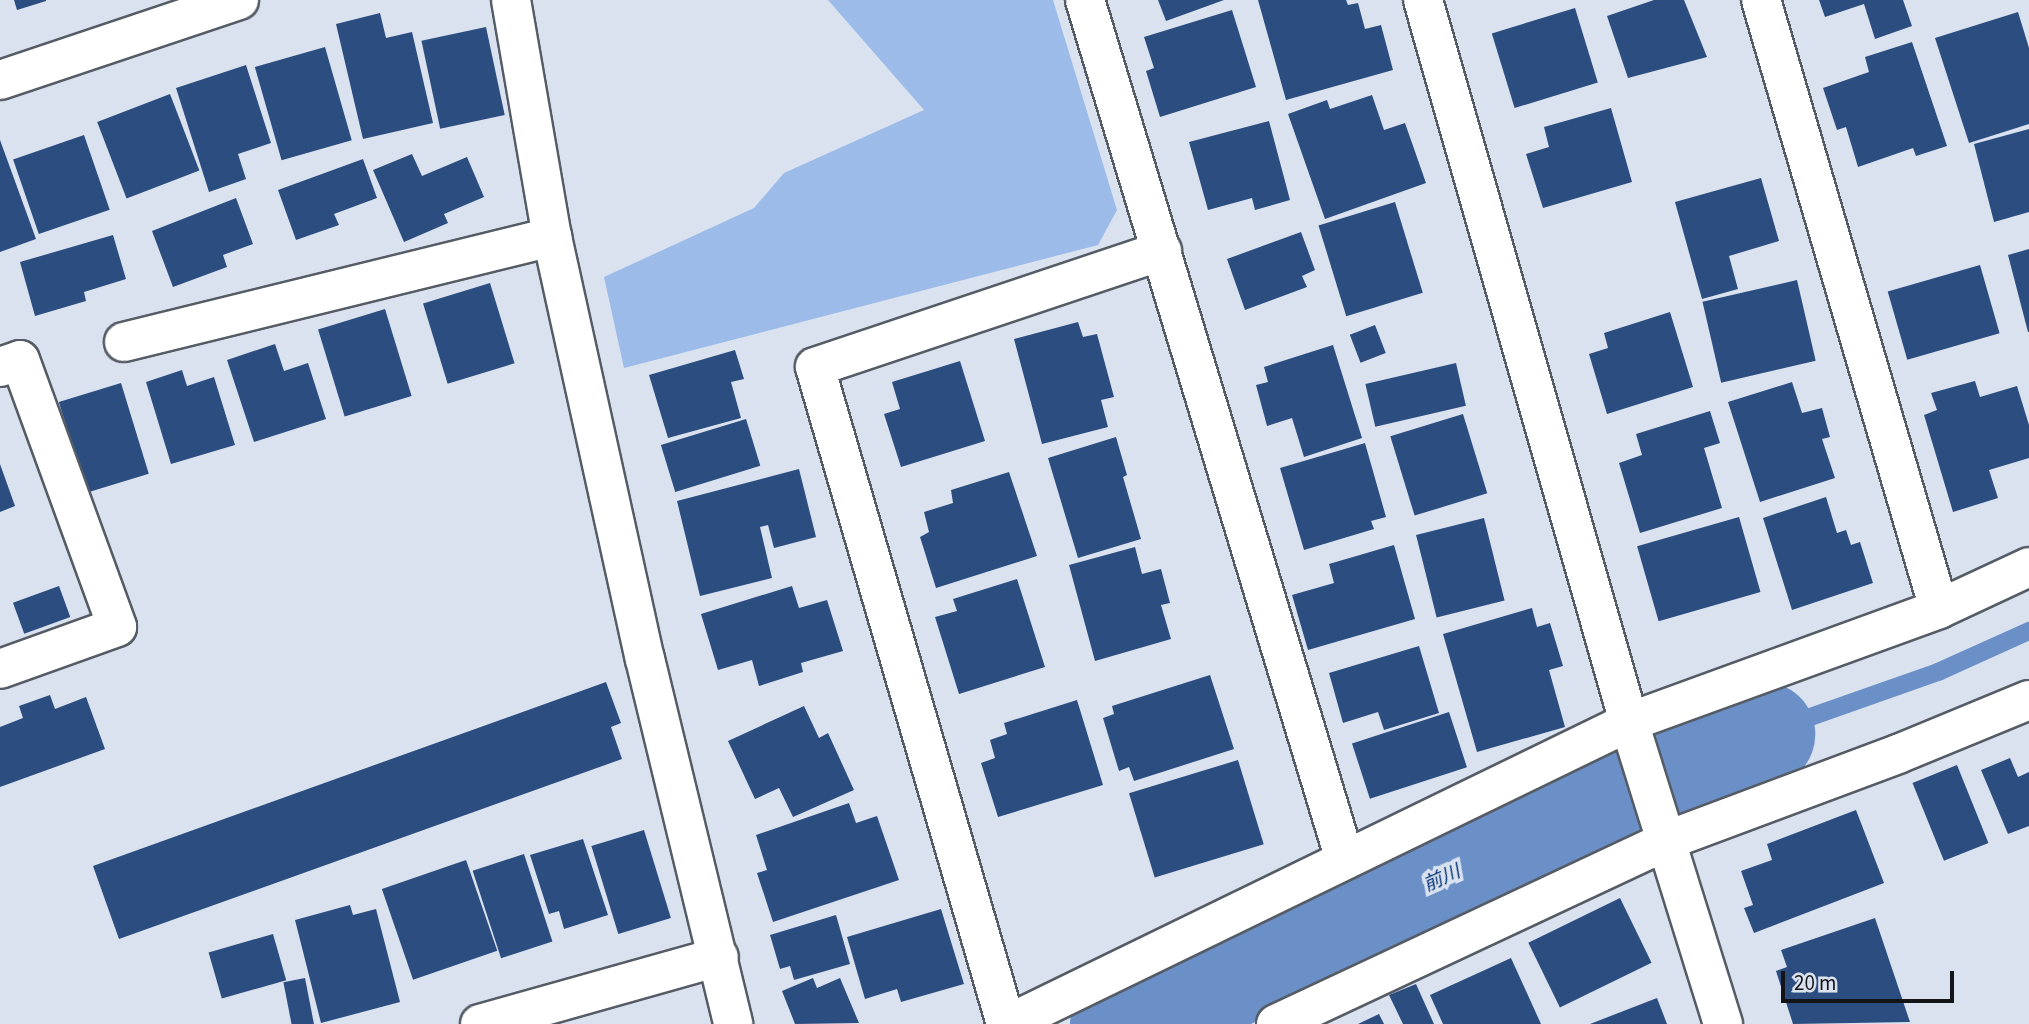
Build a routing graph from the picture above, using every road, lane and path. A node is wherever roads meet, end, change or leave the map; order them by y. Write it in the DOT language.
graph roads {
  1 [pos="239,0"];
  2 [pos="511,0"];
  3 [pos="1085,0"];
  4 [pos="1423,0"];
  5 [pos="1761,0"];
  6 [pos="0,80"];
  7 [pos="552,237"];
  8 [pos="1163,251"];
  9 [pos="124,342"];
  10 [pos="0,368"];
  11 [pos="2029,567"];
  12 [pos="1939,609"];
  13 [pos="0,669"];
  14 [pos="2029,700"];
  15 [pos="1629,722"];
  16 [pos="1668,840"];
  17 [pos="1345,860"];
  18 [pos="719,957"];
  19 [pos="480,1024"];
  20 [pos="733,1024"];
  21 [pos="1007,1024"];
  22 [pos="1276,1024"];
  23 [pos="1723,1024"];
  1 -- 6 [label="street"];
  2 -- 7 [label="street"];
  3 -- 8 [label="street"];
  4 -- 15 [label="street"];
  5 -- 12 [label="street"];
  7 -- 9 [label="street"];
  7 -- 18 [label="street"];
  8 -- 17 [label="street"];
  8 -- 21 [label="street"];
  10 -- 13 [label="street"];
  11 -- 12 [label="street"];
  12 -- 15 [label="street"];
  14 -- 16 [label="street"];
  15 -- 16 [label="street"];
  15 -- 17 [label="street"];
  16 -- 22 [label="street"];
  16 -- 23 [label="street"];
  17 -- 21 [label="street"];
  18 -- 19 [label="street"];
  18 -- 20 [label="street"];
}
